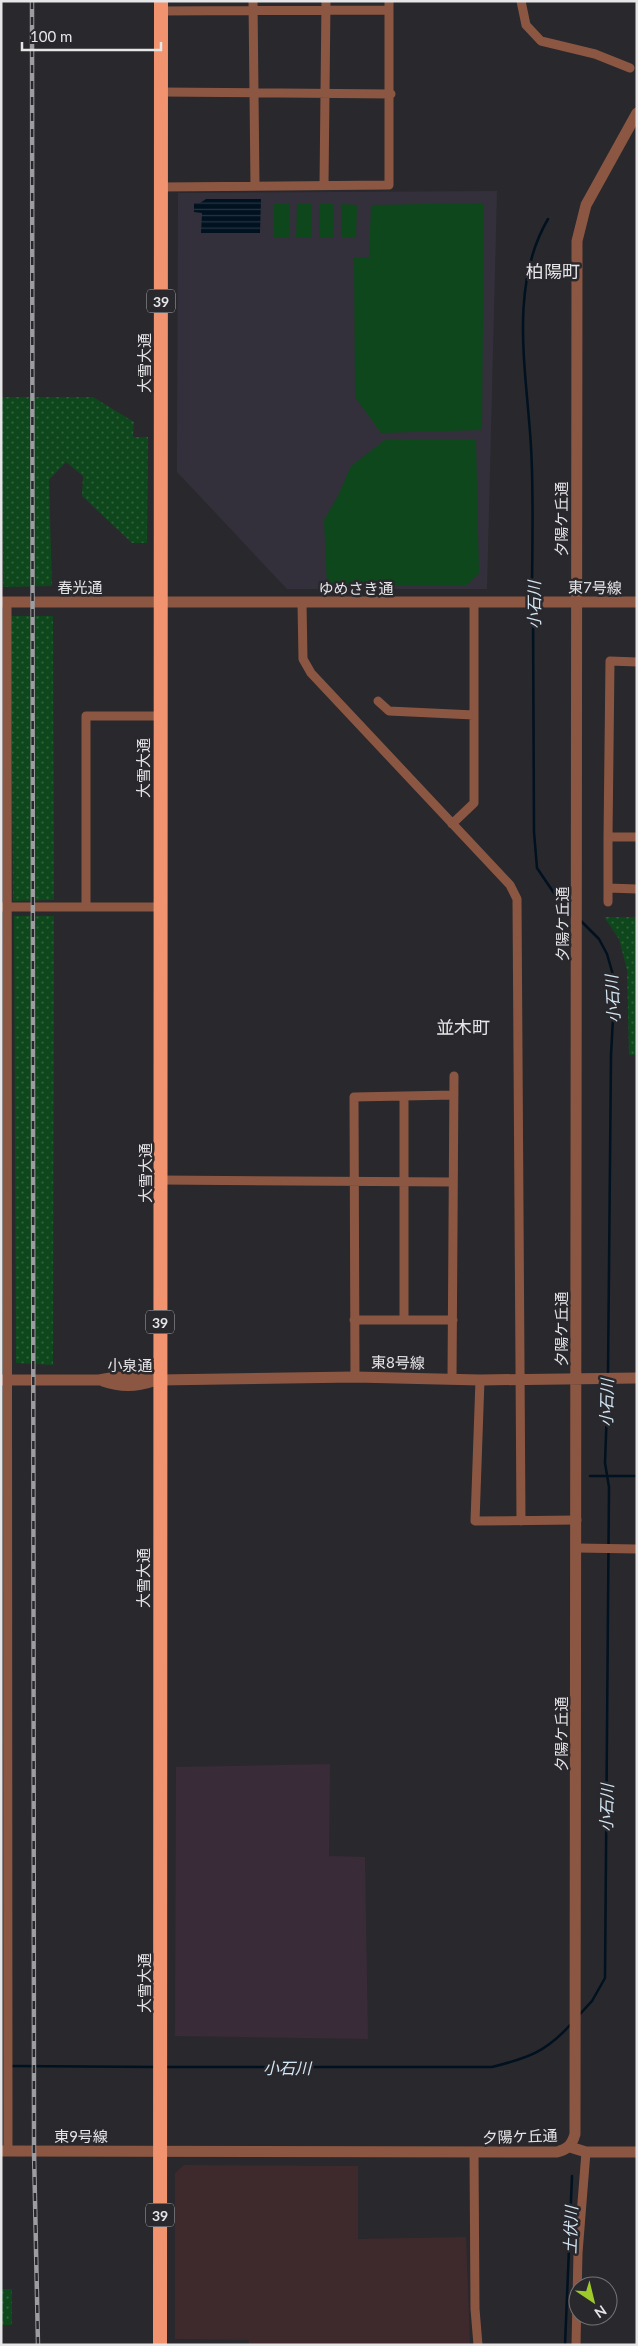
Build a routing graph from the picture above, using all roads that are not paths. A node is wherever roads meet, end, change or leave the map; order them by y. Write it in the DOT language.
graph roads {
  1 [pos="521,1"];
  2 [pos="161,6"];
  3 [pos="253,6"];
  4 [pos="326,6"];
  5 [pos="389,6"];
  6 [pos="630,68"];
  7 [pos="160,92"];
  8 [pos="324,92"];
  9 [pos="254,93"];
  10 [pos="390,94"];
  11 [pos="637,113"];
  12 [pos="324,185"];
  13 [pos="255,186"];
  14 [pos="161,187"];
  15 [pos="160,601"];
  16 [pos="553,601"];
  17 [pos="576,601"];
  18 [pos="4,602"];
  19 [pos="474,602"];
  20 [pos="637,602"];
  21 [pos="302,603"];
  22 [pos="637,662"];
  23 [pos="378,701"];
  24 [pos="4,708"];
  25 [pos="474,715"];
  26 [pos="160,716"];
  27 [pos="4,783"];
  28 [pos="452,824"];
  29 [pos="608,837"];
  30 [pos="637,837"];
  31 [pos="608,888"];
  32 [pos="637,888"];
  33 [pos="608,902"];
  34 [pos="4,907"];
  35 [pos="86,907"];
  36 [pos="159,907"];
  37 [pos="4,1028"];
  38 [pos="454,1076"];
  39 [pos="454,1095"];
  40 [pos="404,1097"];
  41 [pos="5,1110"];
  42 [pos="4,1169"];
  43 [pos="161,1180"];
  44 [pos="356,1181"];
  45 [pos="404,1181"];
  46 [pos="452,1182"];
  47 [pos="354,1320"];
  48 [pos="404,1320"];
  49 [pos="453,1320"];
  50 [pos="355,1377"];
  51 [pos="576,1377"];
  52 [pos="452,1378"];
  53 [pos="520,1378"];
  54 [pos="635,1378"];
  55 [pos="4,1380"];
  56 [pos="159,1380"];
  57 [pos="480,1380"];
  58 [pos="577,1520"];
  59 [pos="521,1521"];
  60 [pos="577,1548"];
  61 [pos="635,1549"];
  62 [pos="5,1574"];
  63 [pos="5,1736"];
  64 [pos="5,1847"];
  65 [pos="570,2147"];
  66 [pos="5,2151"];
  67 [pos="160,2151"];
  68 [pos="474,2152"];
  69 [pos="586,2152"];
  70 [pos="637,2152"];
  71 [pos="160,2345"];
  72 [pos="478,2345"];
  73 [pos="576,2345"];
  1 -- 6 [label="street"];
  2 -- 3 [label="street"];
  2 -- 7 [label="highway, 大雪大通 / 39"];
  3 -- 4 [label="street"];
  3 -- 9 [label="street"];
  4 -- 5 [label="street"];
  4 -- 8 [label="street"];
  5 -- 10 [label="street"];
  7 -- 9 [label="street"];
  7 -- 14 [label="highway, 大雪大通 / 39"];
  8 -- 9 [label="street"];
  8 -- 10 [label="street"];
  8 -- 12 [label="street"];
  9 -- 13 [label="street"];
  10 -- 12 [label="street"];
  11 -- 17 [label="street, 夕陽ケ丘通"];
  12 -- 13 [label="street"];
  13 -- 14 [label="street"];
  14 -- 15 [label="highway, 大雪大通 / 39"];
  15 -- 18 [label="street, 春光通"];
  15 -- 21 [label="street, ゆめさき通"];
  15 -- 26 [label="highway, 大雪大通 / 39"];
  16 -- 17 [label="street, 東7号線"];
  16 -- 19 [label="street, ゆめさき通"];
  17 -- 20 [label="street, 東7号線"];
  17 -- 51 [label="street, 夕陽ケ丘通"];
  18 -- 24 [label="street"];
  19 -- 21 [label="street, ゆめさき通"];
  19 -- 25 [label="street"];
  21 -- 28 [label="street"];
  22 -- 29 [label="street"];
  23 -- 25 [label="street"];
  24 -- 27 [label="street"];
  25 -- 28 [label="street"];
  26 -- 35 [label="street"];
  26 -- 36 [label="highway, 大雪大通 / 39"];
  27 -- 34 [label="street"];
  28 -- 53 [label="street"];
  29 -- 30 [label="street"];
  29 -- 31 [label="street"];
  31 -- 32 [label="street"];
  31 -- 33 [label="street"];
  34 -- 35 [label="street"];
  34 -- 37 [label="street"];
  35 -- 36 [label="street"];
  36 -- 43 [label="highway, 大雪大通 / 39"];
  37 -- 41 [label="street"];
  38 -- 39 [label="street"];
  39 -- 40 [label="street"];
  39 -- 46 [label="street"];
  40 -- 44 [label="street"];
  40 -- 45 [label="street"];
  41 -- 42 [label="street"];
  42 -- 55 [label="street"];
  43 -- 44 [label="street"];
  43 -- 56 [label="highway, 大雪大通 / 39"];
  44 -- 45 [label="street"];
  44 -- 47 [label="street"];
  45 -- 46 [label="street"];
  45 -- 48 [label="street"];
  46 -- 49 [label="street"];
  47 -- 48 [label="street"];
  47 -- 50 [label="street"];
  48 -- 49 [label="street"];
  49 -- 52 [label="street"];
  50 -- 52 [label="street, 東8号線"];
  50 -- 56 [label="street, 東8号線"];
  51 -- 53 [label="street, 東8号線"];
  51 -- 54 [label="street, 東8号線"];
  51 -- 58 [label="street, 夕陽ケ丘通"];
  52 -- 57 [label="street, 東8号線"];
  53 -- 57 [label="street, 東8号線"];
  53 -- 59 [label="street"];
  55 -- 56 [label="street, 小泉通"];
  55 -- 62 [label="street"];
  56 -- 67 [label="highway, 大雪大通 / 39"];
  57 -- 59 [label="street"];
  58 -- 59 [label="street"];
  58 -- 60 [label="street, 夕陽ケ丘通"];
  60 -- 61 [label="street"];
  60 -- 65 [label="street, 夕陽ケ丘通"];
  62 -- 63 [label="street"];
  63 -- 64 [label="street"];
  64 -- 66 [label="street"];
  65 -- 68 [label="street, 夕陽ケ丘通"];
  65 -- 69 [label="street"];
  66 -- 67 [label="street, 東9号線"];
  67 -- 68 [label="street, 夕陽ケ丘通"];
  67 -- 71 [label="highway, 大雪大通 / 39"];
  68 -- 72 [label="street"];
  69 -- 70 [label="street"];
  69 -- 73 [label="street"];
}
